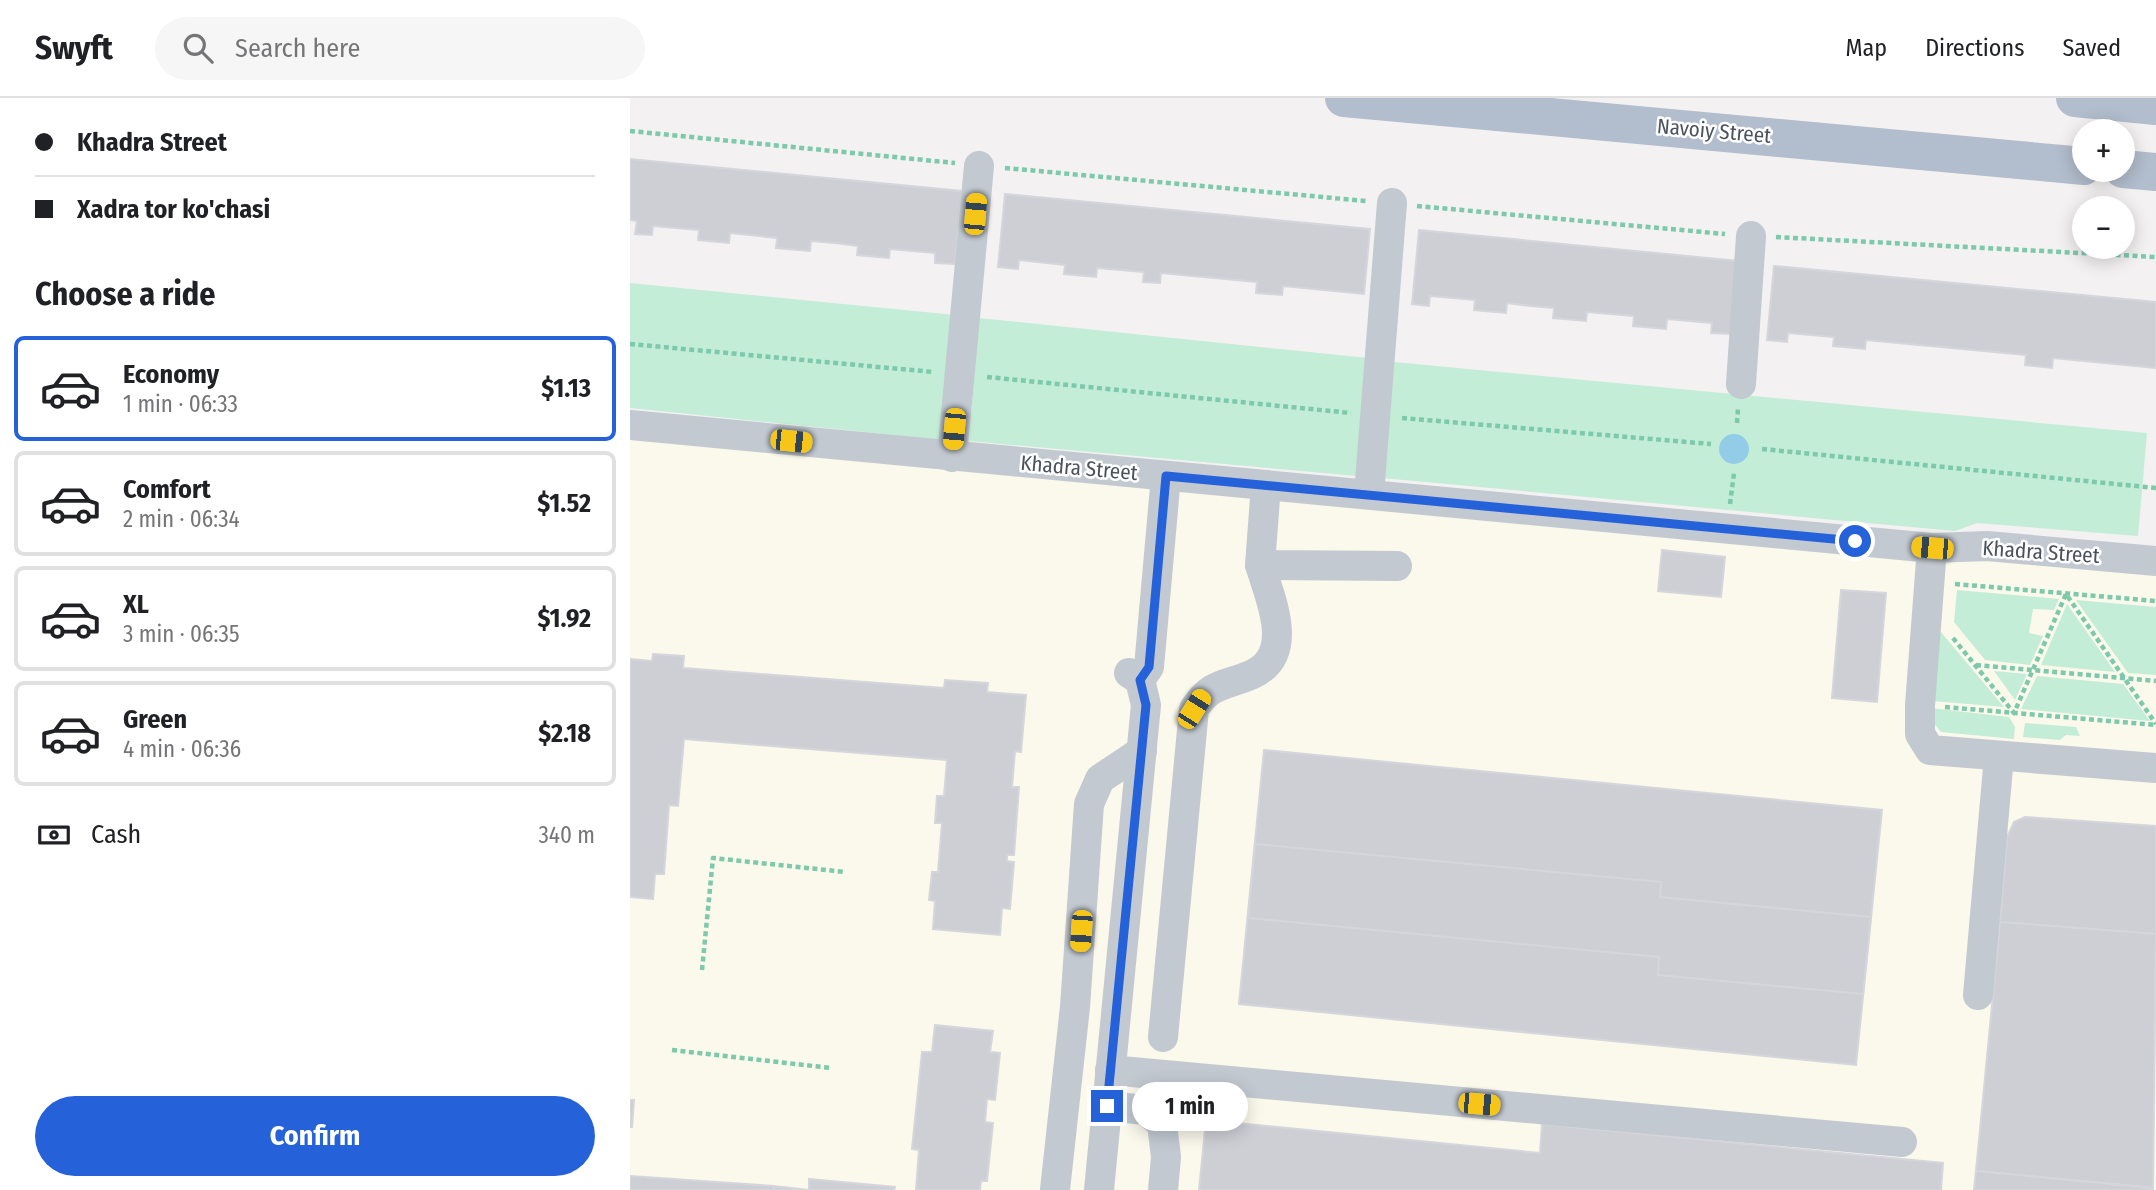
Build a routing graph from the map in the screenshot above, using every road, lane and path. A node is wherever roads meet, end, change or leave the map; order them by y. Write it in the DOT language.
graph roads {
  1 [pos="1344,98"];
  2 [pos="2075,98"];
  3 [pos="2156,106"];
  4 [pos="2072,165"];
  5 [pos="979,166"];
  6 [pos="2135,170"];
  7 [pos="2156,172"];
  8 [pos="1392,204"];
  9 [pos="1751,236"];
  10 [pos="630,344"];
  11 [pos="960,374"];
  12 [pos="1741,384"];
  13 [pos="1376,416"];
  14 [pos="630,425"];
  15 [pos="1711,444"];
  16 [pos="1762,449"];
  17 [pos="952,457"];
  18 [pos="1166,476"];
  19 [pos="1266,485"];
  20 [pos="2156,488"];
  21 [pos="1369,494"];
  22 [pos="1932,548"];
  23 [pos="2156,561"];
  24 [pos="1260,565"];
  25 [pos="1397,566"];
  26 [pos="2066,593"];
  27 [pos="1928,595"];
  28 [pos="2156,601"];
  29 [pos="1976,664"];
  30 [pos="2033,671"];
  31 [pos="2125,679"];
  32 [pos="2156,681"];
  33 [pos="1920,705"];
  34 [pos="2014,713"];
  35 [pos="2156,724"];
  36 [pos="1142,751"];
  37 [pos="1999,756"];
  38 [pos="2156,768"];
  39 [pos="845,872"];
  40 [pos="702,970"];
  41 [pos="1978,995"];
  42 [pos="1163,1037"];
  43 [pos="672,1050"];
  44 [pos="831,1068"];
  45 [pos="1110,1070"];
  46 [pos="1107,1106"];
  47 [pos="1902,1142"];
  48 [pos="1055,1190"];
  49 [pos="1099,1190"];
  50 [pos="1163,1190"];
  1 -- 4 [label="main road, Navoiy Street"];
  2 -- 3 [label="main road"];
  5 -- 11 [label="street"];
  6 -- 7 [label="main road"];
  8 -- 13 [label="street"];
  9 -- 12 [label="street"];
  10 -- 11 [label="path"];
  11 -- 13 [label="path"];
  11 -- 17 [label="street"];
  13 -- 15 [label="path"];
  13 -- 21 [label="street"];
  14 -- 17 [label="street, Khadra Street"];
  16 -- 20 [label="path"];
  17 -- 18 [label="street, Khadra Street"];
  18 -- 19 [label="street, Khadra Street"];
  18 -- 36 [label="street"];
  19 -- 21 [label="street, Khadra Street"];
  19 -- 24 [label="street"];
  21 -- 22 [label="street, Khadra Street"];
  22 -- 23 [label="street, Khadra Street"];
  22 -- 27 [label="street"];
  24 -- 25 [label="street"];
  24 -- 42 [label="street"];
  26 -- 27 [label="path"];
  26 -- 28 [label="path"];
  26 -- 30 [label="path"];
  26 -- 31 [label="path"];
  27 -- 29 [label="path"];
  27 -- 33 [label="street"];
  29 -- 30 [label="path"];
  29 -- 34 [label="path"];
  30 -- 31 [label="path"];
  30 -- 34 [label="path"];
  31 -- 32 [label="path"];
  31 -- 35 [label="path"];
  33 -- 34 [label="path"];
  33 -- 37 [label="street"];
  34 -- 35 [label="path"];
  36 -- 45 [label="street"];
  36 -- 48 [label="street"];
  37 -- 38 [label="street"];
  37 -- 41 [label="street"];
  39 -- 40 [label="path"];
  43 -- 44 [label="path"];
  45 -- 46 [label="street"];
  45 -- 47 [label="street"];
  46 -- 49 [label="street"];
  46 -- 50 [label="street"];
}
